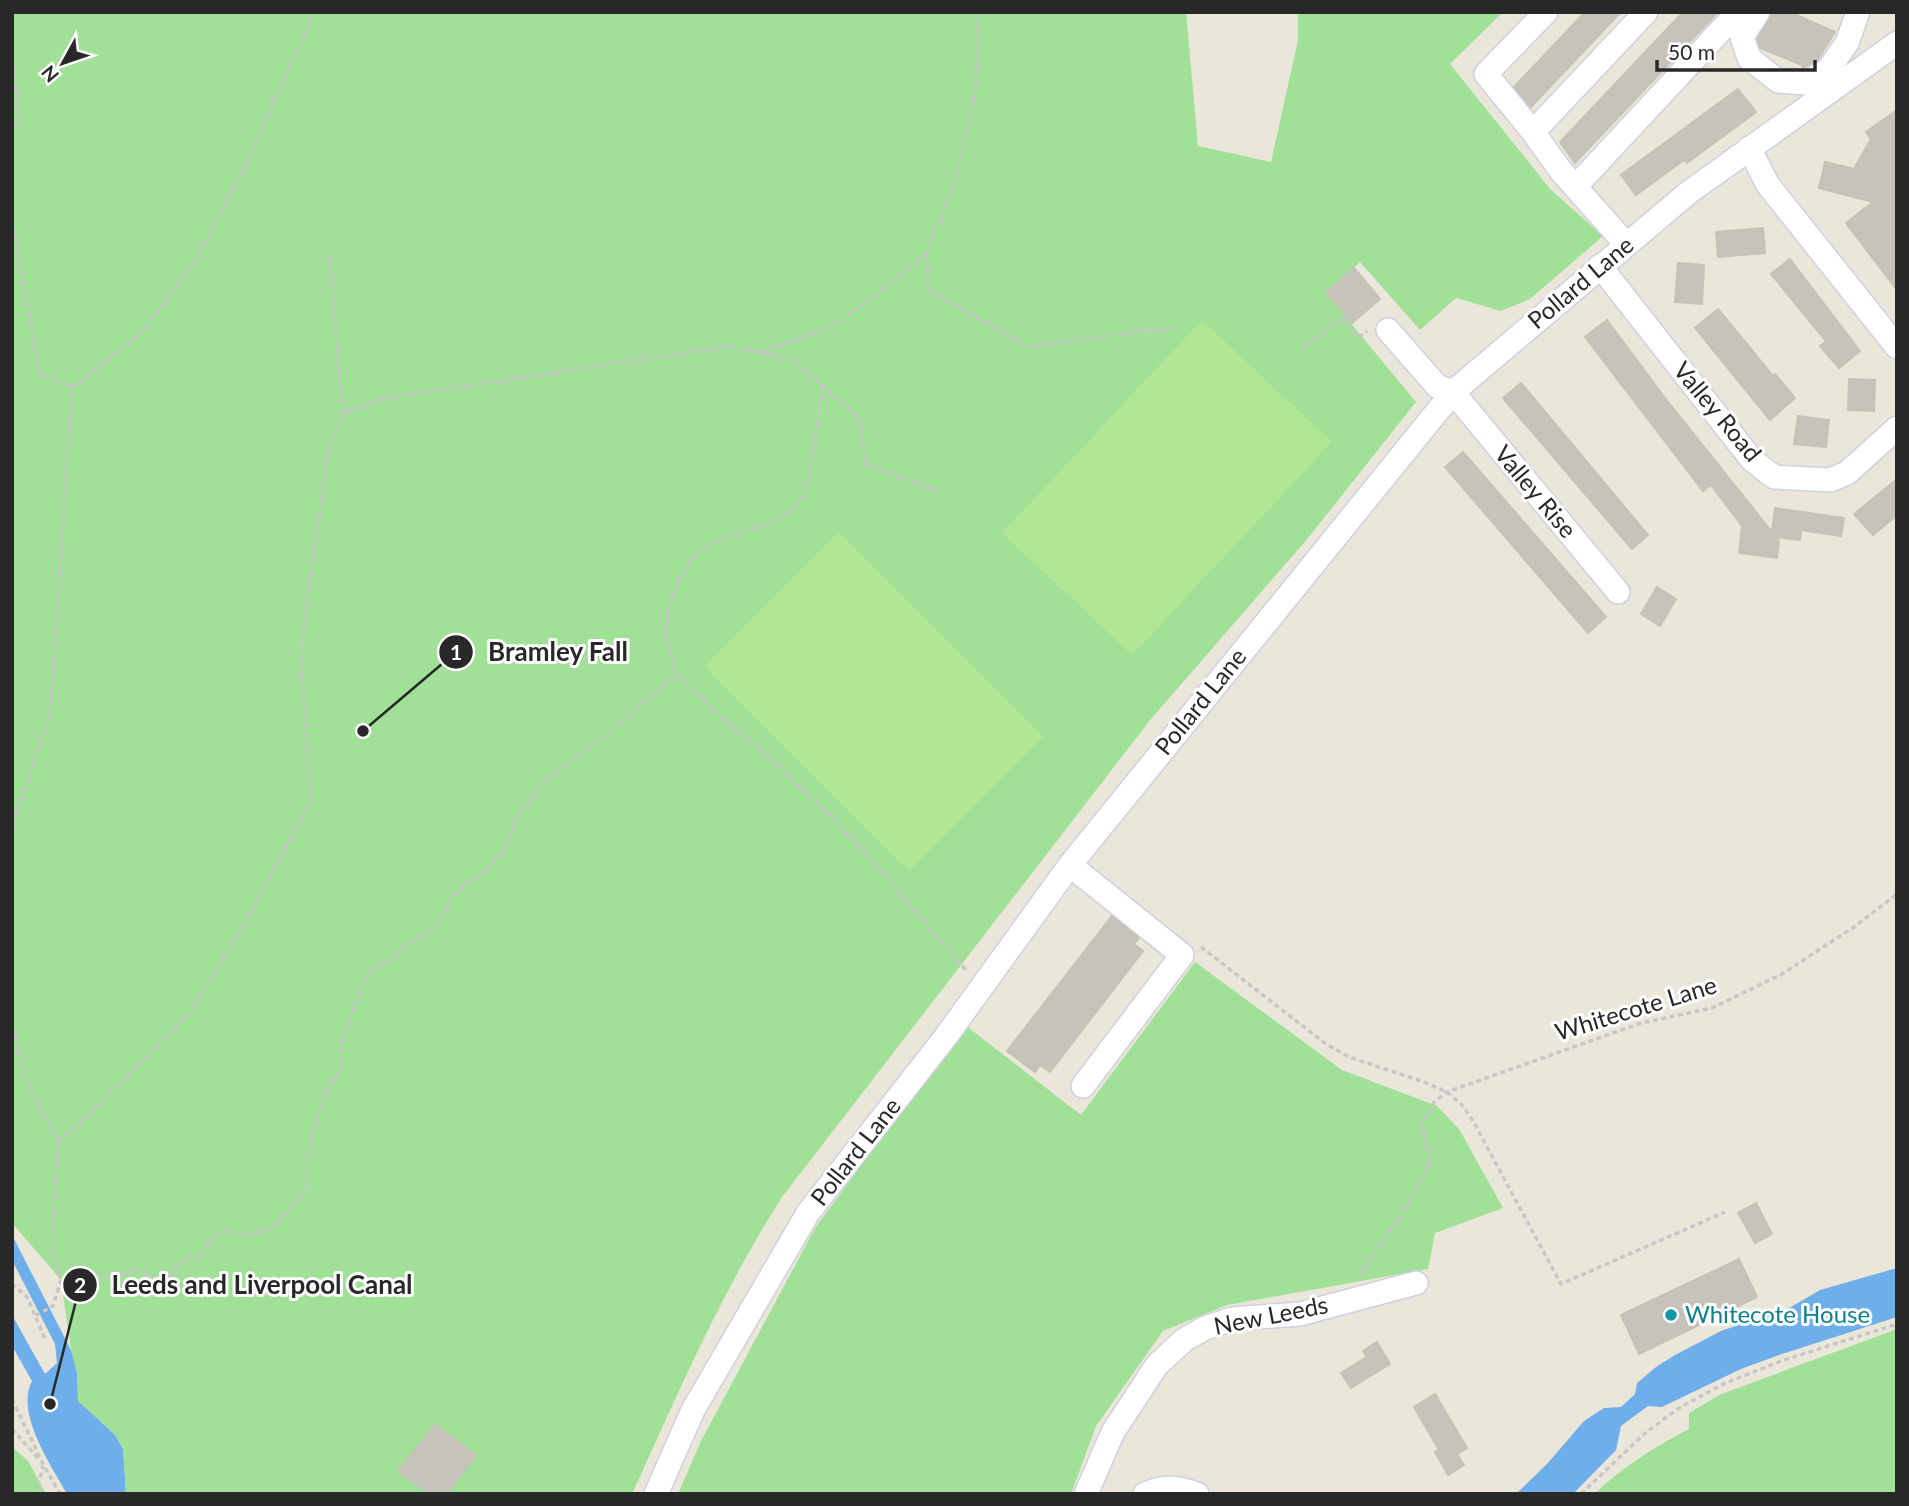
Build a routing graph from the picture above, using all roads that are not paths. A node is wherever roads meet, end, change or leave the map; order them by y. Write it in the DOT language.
graph roads {
  1 [pos="1546,12"];
  2 [pos="1646,12"];
  3 [pos="1738,12"];
  4 [pos="1758,12"];
  5 [pos="1858,12"];
  6 [pos="1897,43"];
  7 [pos="1533,132"];
  8 [pos="1749,148"];
  9 [pos="1576,186"];
  10 [pos="1626,244"];
  11 [pos="1600,266"];
  12 [pos="1388,330"];
  13 [pos="1897,347"];
  14 [pos="1453,392"];
  15 [pos="1897,428"];
  16 [pos="1618,592"];
  17 [pos="1070,865"];
  18 [pos="1083,1086"];
  19 [pos="1416,1283"];
  20 [pos="656,1494"];
  21 [pos="1086,1494"];
  22 [pos="1145,1494"];
  23 [pos="1197,1494"];
  1 -- 7 [label="street"];
  2 -- 7 [label="street"];
  3 -- 9 [label="street"];
  4 -- 5 [label="street"];
  6 -- 8 [label="street, Pollard Lane"];
  7 -- 9 [label="street"];
  8 -- 10 [label="street, Pollard Lane"];
  8 -- 13 [label="street"];
  9 -- 10 [label="street"];
  10 -- 11 [label="street, Pollard Lane"];
  11 -- 14 [label="street, Pollard Lane"];
  11 -- 15 [label="street, Valley Road"];
  12 -- 14 [label="street, Valley Rise"];
  14 -- 16 [label="street, Valley Rise"];
  14 -- 17 [label="street, Pollard Lane"];
  17 -- 18 [label="street"];
  17 -- 20 [label="street, Pollard Lane"];
  19 -- 21 [label="street, New Leeds"];
  22 -- 23 [label="street"];
}
